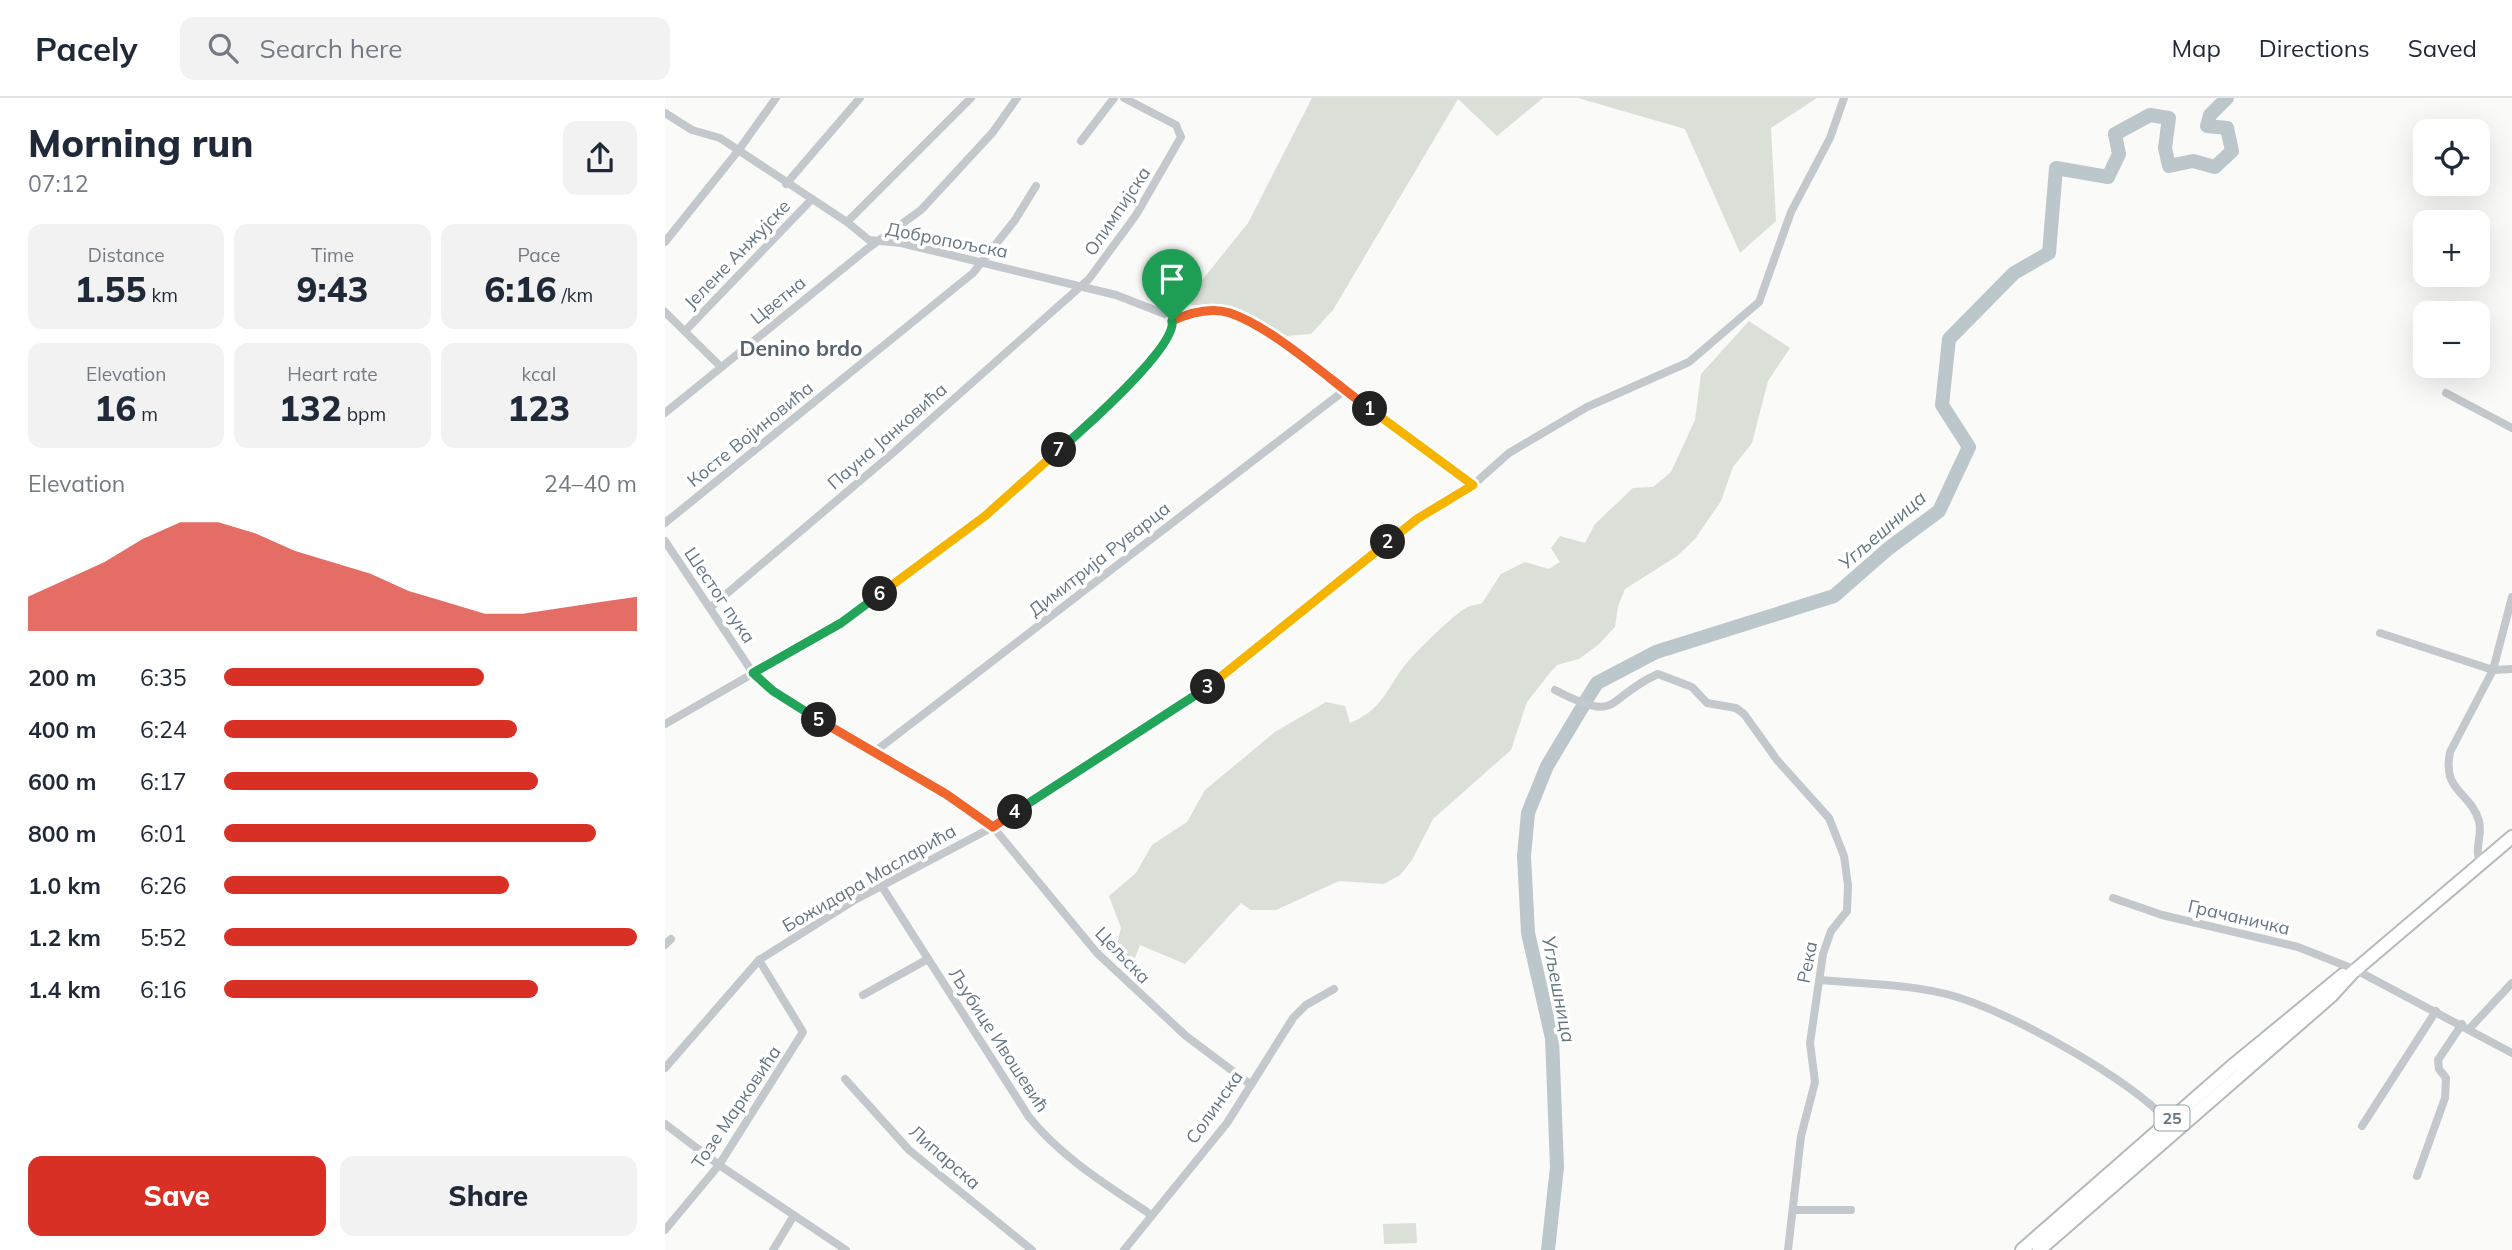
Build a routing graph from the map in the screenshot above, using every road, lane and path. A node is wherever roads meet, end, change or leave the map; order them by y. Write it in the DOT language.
graph roads {
  1 [pos="776,98"];
  2 [pos="860,98"];
  3 [pos="971,98"];
  4 [pos="1017,98"];
  5 [pos="1114,98"];
  6 [pos="1123,98"];
  7 [pos="1844,98"];
  8 [pos="665,113"];
  9 [pos="1081,141"];
  10 [pos="738,151"];
  11 [pos="786,184"];
  12 [pos="1036,187"];
  13 [pos="812,199"];
  14 [pos="847,222"];
  15 [pos="665,242"];
  16 [pos="881,242"];
  17 [pos="983,262"];
  18 [pos="1080,286"];
  19 [pos="665,312"];
  20 [pos="1171,318"];
  21 [pos="685,331"];
  22 [pos="721,367"];
  23 [pos="1345,390"];
  24 [pos="2446,393"];
  25 [pos="665,412"];
  26 [pos="2512,428"];
  27 [pos="1473,485"];
  28 [pos="665,523"];
  29 [pos="665,541"];
  30 [pos="2512,597"];
  31 [pos="711,607"];
  32 [pos="2380,633"];
  33 [pos="2512,669"];
  34 [pos="2493,670"];
  35 [pos="753,673"];
  36 [pos="1555,690"];
  37 [pos="665,724"];
  38 [pos="873,753"];
  39 [pos="993,827"];
  40 [pos="2512,837"];
  41 [pos="2481,864"];
  42 [pos="881,885"];
  43 [pos="2113,898"];
  44 [pos="927,959"];
  45 [pos="759,960"];
  46 [pos="2354,971"];
  47 [pos="1820,980"];
  48 [pos="2512,983"];
  49 [pos="1334,989"];
  50 [pos="863,995"];
  51 [pos="2436,1011"];
  52 [pos="2466,1026"];
  53 [pos="2512,1053"];
  54 [pos="665,1068"];
  55 [pos="845,1079"];
  56 [pos="1250,1084"];
  57 [pos="2168,1121"];
  58 [pos="665,1124"];
  59 [pos="2362,1126"];
  60 [pos="719,1165"];
  61 [pos="2417,1176"];
  62 [pos="1851,1209"];
  63 [pos="1793,1210"];
  64 [pos="1150,1214"];
  65 [pos="793,1217"];
  66 [pos="665,1230"];
  67 [pos="773,1250"];
  68 [pos="846,1250"];
  69 [pos="1032,1250"];
  70 [pos="1124,1250"];
  71 [pos="1788,1250"];
  72 [pos="2022,1250"];
  73 [pos="2039,1250"];
  1 -- 10 [label="street"];
  2 -- 11 [label="street"];
  3 -- 14 [label="street"];
  4 -- 16 [label="street, Цветна"];
  5 -- 9 [label="street"];
  6 -- 18 [label="street, Олимпијска"];
  7 -- 27 [label="street, Божидара Масларића"];
  8 -- 10 [label="street, Добропољска"];
  10 -- 11 [label="street, Добропољска"];
  10 -- 15 [label="street"];
  11 -- 13 [label="street, Добропољска"];
  12 -- 17 [label="street, Косте Војиновића"];
  13 -- 14 [label="street, Добропољска"];
  13 -- 21 [label="street, Јелене Анжујске"];
  14 -- 16 [label="street, Добропољска"];
  16 -- 17 [label="street, Добропољска"];
  16 -- 22 [label="street, Цветна"];
  17 -- 18 [label="street, Добропољска"];
  17 -- 28 [label="street, Косте Војиновића"];
  18 -- 20 [label="street, Добропољска"];
  18 -- 31 [label="street, Пауна Јанковића"];
  19 -- 21 [label="street"];
  20 -- 23 [label="street"];
  20 -- 35 [label="street"];
  21 -- 22 [label="street"];
  22 -- 25 [label="street, Цветна"];
  23 -- 27 [label="street"];
  23 -- 38 [label="street, Димитрија Руварца"];
  24 -- 26 [label="street"];
  27 -- 39 [label="street, Божидара Масларића"];
  29 -- 31 [label="street, Шестог пука"];
  30 -- 34 [label="street"];
  31 -- 35 [label="street, Шестог пука"];
  32 -- 34 [label="street"];
  33 -- 34 [label="street"];
  34 -- 41 [label="street"];
  35 -- 37 [label="street"];
  35 -- 38 [label="street, Шестог пука"];
  36 -- 47 [label="street, Река"];
  38 -- 39 [label="street, Шестог пука"];
  39 -- 42 [label="street, Божидара Масларића"];
  39 -- 56 [label="street, Цељска"];
  40 -- 41 [label="main road, 25"];
  41 -- 46 [label="main road, 25"];
  42 -- 44 [label="street, Љубице Ивошевић"];
  42 -- 45 [label="street, Божидара Масларића"];
  43 -- 46 [label="street, Грачаничка"];
  44 -- 50 [label="street"];
  44 -- 64 [label="street, Љубице Ивошевић"];
  45 -- 54 [label="street, Божидара Масларића"];
  45 -- 60 [label="street, Тозе Марковића"];
  46 -- 51 [label="street, Грачаничка"];
  46 -- 57 [label="main road, 25"];
  46 -- 73 [label="main road, 25"];
  47 -- 57 [label="street"];
  47 -- 63 [label="street, Река"];
  48 -- 52 [label="street"];
  49 -- 56 [label="street, Солинска"];
  51 -- 52 [label="street, Грачаничка"];
  51 -- 59 [label="street"];
  52 -- 53 [label="street, Грачаничка"];
  52 -- 61 [label="street"];
  55 -- 69 [label="street, Липарска"];
  56 -- 64 [label="street, Солинска"];
  57 -- 72 [label="main road, 25"];
  58 -- 60 [label="street"];
  60 -- 65 [label="street"];
  60 -- 66 [label="street, Тозе Марковића"];
  62 -- 63 [label="street"];
  63 -- 71 [label="street, Река"];
  64 -- 70 [label="street, Солинска"];
  65 -- 67 [label="street"];
  65 -- 68 [label="street"];
}
